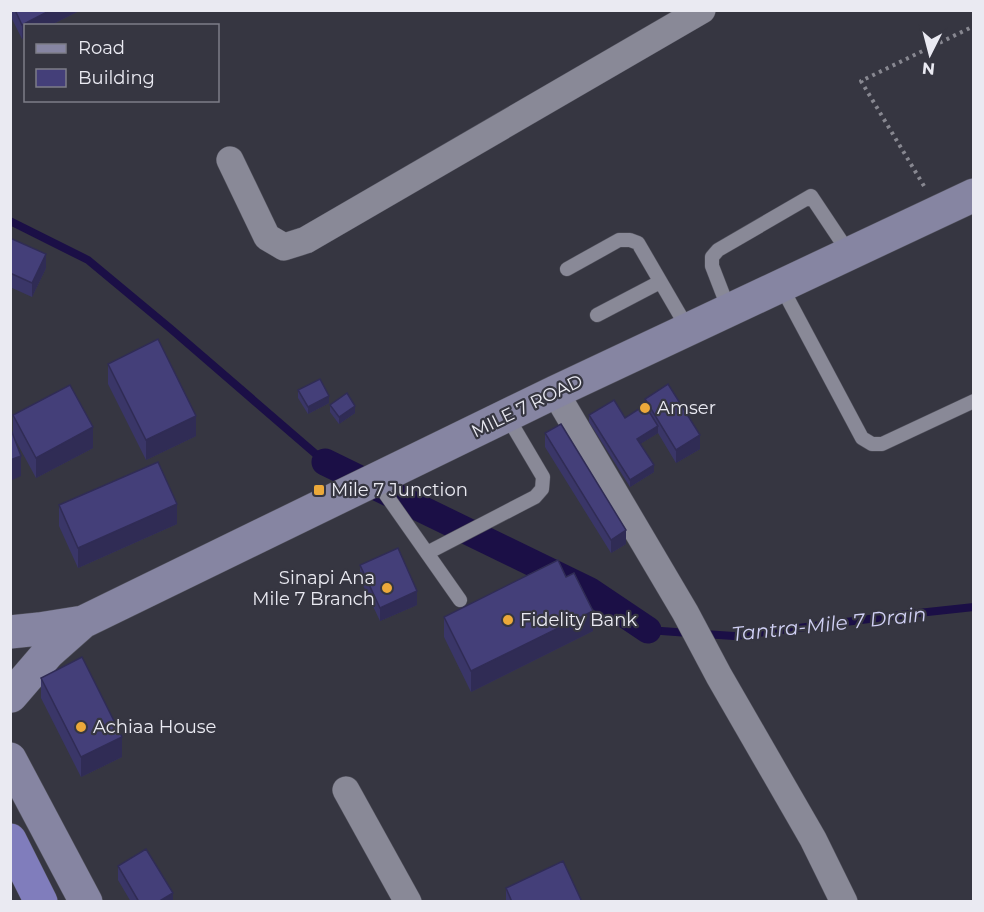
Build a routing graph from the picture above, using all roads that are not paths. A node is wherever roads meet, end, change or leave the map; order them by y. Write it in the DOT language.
graph roads {
  1 [pos="702,10"];
  2 [pos="230,160"];
  3 [pos="974,195"];
  4 [pos="849,253"];
  5 [pos="567,269"];
  6 [pos="660,282"];
  7 [pos="781,286"];
  8 [pos="729,310"];
  9 [pos="597,315"];
  10 [pos="688,330"];
  11 [pos="555,392"];
  12 [pos="974,401"];
  13 [pos="507,416"];
  14 [pos="375,479"];
  15 [pos="427,553"];
  16 [pos="460,600"];
  17 [pos="83,622"];
  18 [pos="10,632"];
  19 [pos="11,697"];
  20 [pos="10,759"];
  21 [pos="346,790"];
  22 [pos="10,840"];
  23 [pos="41,902"];
  24 [pos="86,902"];
  25 [pos="408,902"];
  26 [pos="844,902"];
  1 -- 2 [label="street"];
  3 -- 4 [label="street, MILE 7 ROAD"];
  4 -- 7 [label="street, MILE 7 ROAD"];
  4 -- 8 [label="lane"];
  5 -- 6 [label="lane"];
  6 -- 9 [label="lane"];
  6 -- 10 [label="lane"];
  7 -- 8 [label="street, MILE 7 ROAD"];
  7 -- 12 [label="lane"];
  8 -- 10 [label="street, MILE 7 ROAD"];
  10 -- 11 [label="street, MILE 7 ROAD"];
  11 -- 13 [label="street, MILE 7 ROAD"];
  11 -- 26 [label="street"];
  13 -- 14 [label="street, MILE 7 ROAD"];
  13 -- 15 [label="lane"];
  14 -- 15 [label="lane"];
  14 -- 17 [label="street, MILE 7 ROAD"];
  15 -- 16 [label="lane"];
  17 -- 18 [label="street"];
  17 -- 19 [label="street"];
  20 -- 24 [label="street"];
  21 -- 25 [label="street"];
  22 -- 23 [label="highway"];
}
